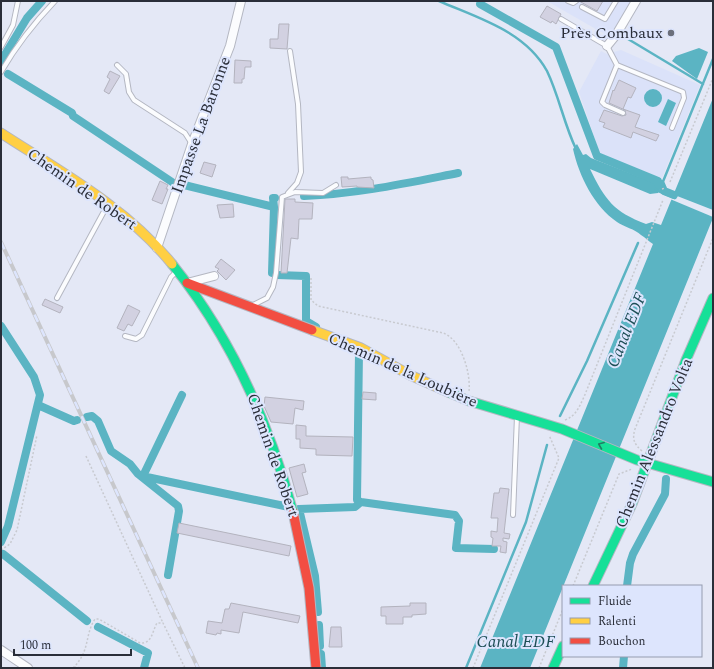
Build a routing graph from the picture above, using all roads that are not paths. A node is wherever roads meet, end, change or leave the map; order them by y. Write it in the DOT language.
graph roads {
  1 [pos="18,1"];
  2 [pos="55,1"];
  3 [pos="241,1"];
  4 [pos="568,1"];
  5 [pos="576,1"];
  6 [pos="616,1"];
  7 [pos="635,1"];
  8 [pos="582,8"];
  9 [pos="628,15"];
  10 [pos="561,19"];
  11 [pos="635,20"];
  12 [pos="606,46"];
  13 [pos="1,47"];
  14 [pos="290,51"];
  15 [pos="117,65"];
  16 [pos="617,65"];
  17 [pos="1,72"];
  18 [pos="623,113"];
  19 [pos="672,128"];
  20 [pos="1,133"];
  21 [pos="192,144"];
  22 [pos="336,185"];
  23 [pos="285,196"];
  24 [pos="108,203"];
  25 [pos="157,248"];
  26 [pos="177,271"];
  27 [pos="214,276"];
  28 [pos="187,283"];
  29 [pos="57,298"];
  30 [pos="713,298"];
  31 [pos="249,307"];
  32 [pos="126,336"];
  33 [pos="517,416"];
  34 [pos="648,464"];
  35 [pos="713,482"];
  36 [pos="513,515"];
  37 [pos="593,585"];
  38 [pos="562,648"];
  39 [pos="1,650"];
  40 [pos="28,668"];
  41 [pos="316,668"];
  42 [pos="553,668"];
  1 -- 13 [label="lane"];
  2 -- 17 [label="lane"];
  3 -- 21 [label="street, Impasse La Baronne"];
  4 -- 5 [label="lane"];
  6 -- 8 [label="lane"];
  7 -- 9 [label="street"];
  9 -- 11 [label="street"];
  9 -- 12 [label="street"];
  10 -- 12 [label="lane"];
  12 -- 16 [label="lane"];
  14 -- 23 [label="lane"];
  15 -- 21 [label="lane"];
  16 -- 18 [label="lane"];
  16 -- 19 [label="lane"];
  20 -- 24 [label="street, Chemin de Robert"];
  21 -- 25 [label="street, Impasse La Baronne"];
  22 -- 23 [label="lane"];
  23 -- 31 [label="lane"];
  24 -- 25 [label="street, Chemin de Robert"];
  24 -- 29 [label="lane"];
  25 -- 26 [label="street, Chemin de Robert"];
  26 -- 28 [label="street, Chemin de Robert"];
  26 -- 32 [label="lane"];
  27 -- 28 [label="street"];
  28 -- 31 [label="street, Chemin de la Loubière"];
  28 -- 41 [label="street, Chemin de Robert"];
  30 -- 34 [label="street, Chemin Alessandro Volta"];
  31 -- 33 [label="street, Chemin de la Loubière"];
  34 -- 33 [label="street, Chemin de la Loubière, one-way"];
  33 -- 36 [label="lane"];
  34 -- 35 [label="street, Chemin de la Loubière"];
  34 -- 37 [label="street, Chemin Alessandro Volta"];
  38 -- 42 [label="street"];
  39 -- 40 [label="street"];
}
